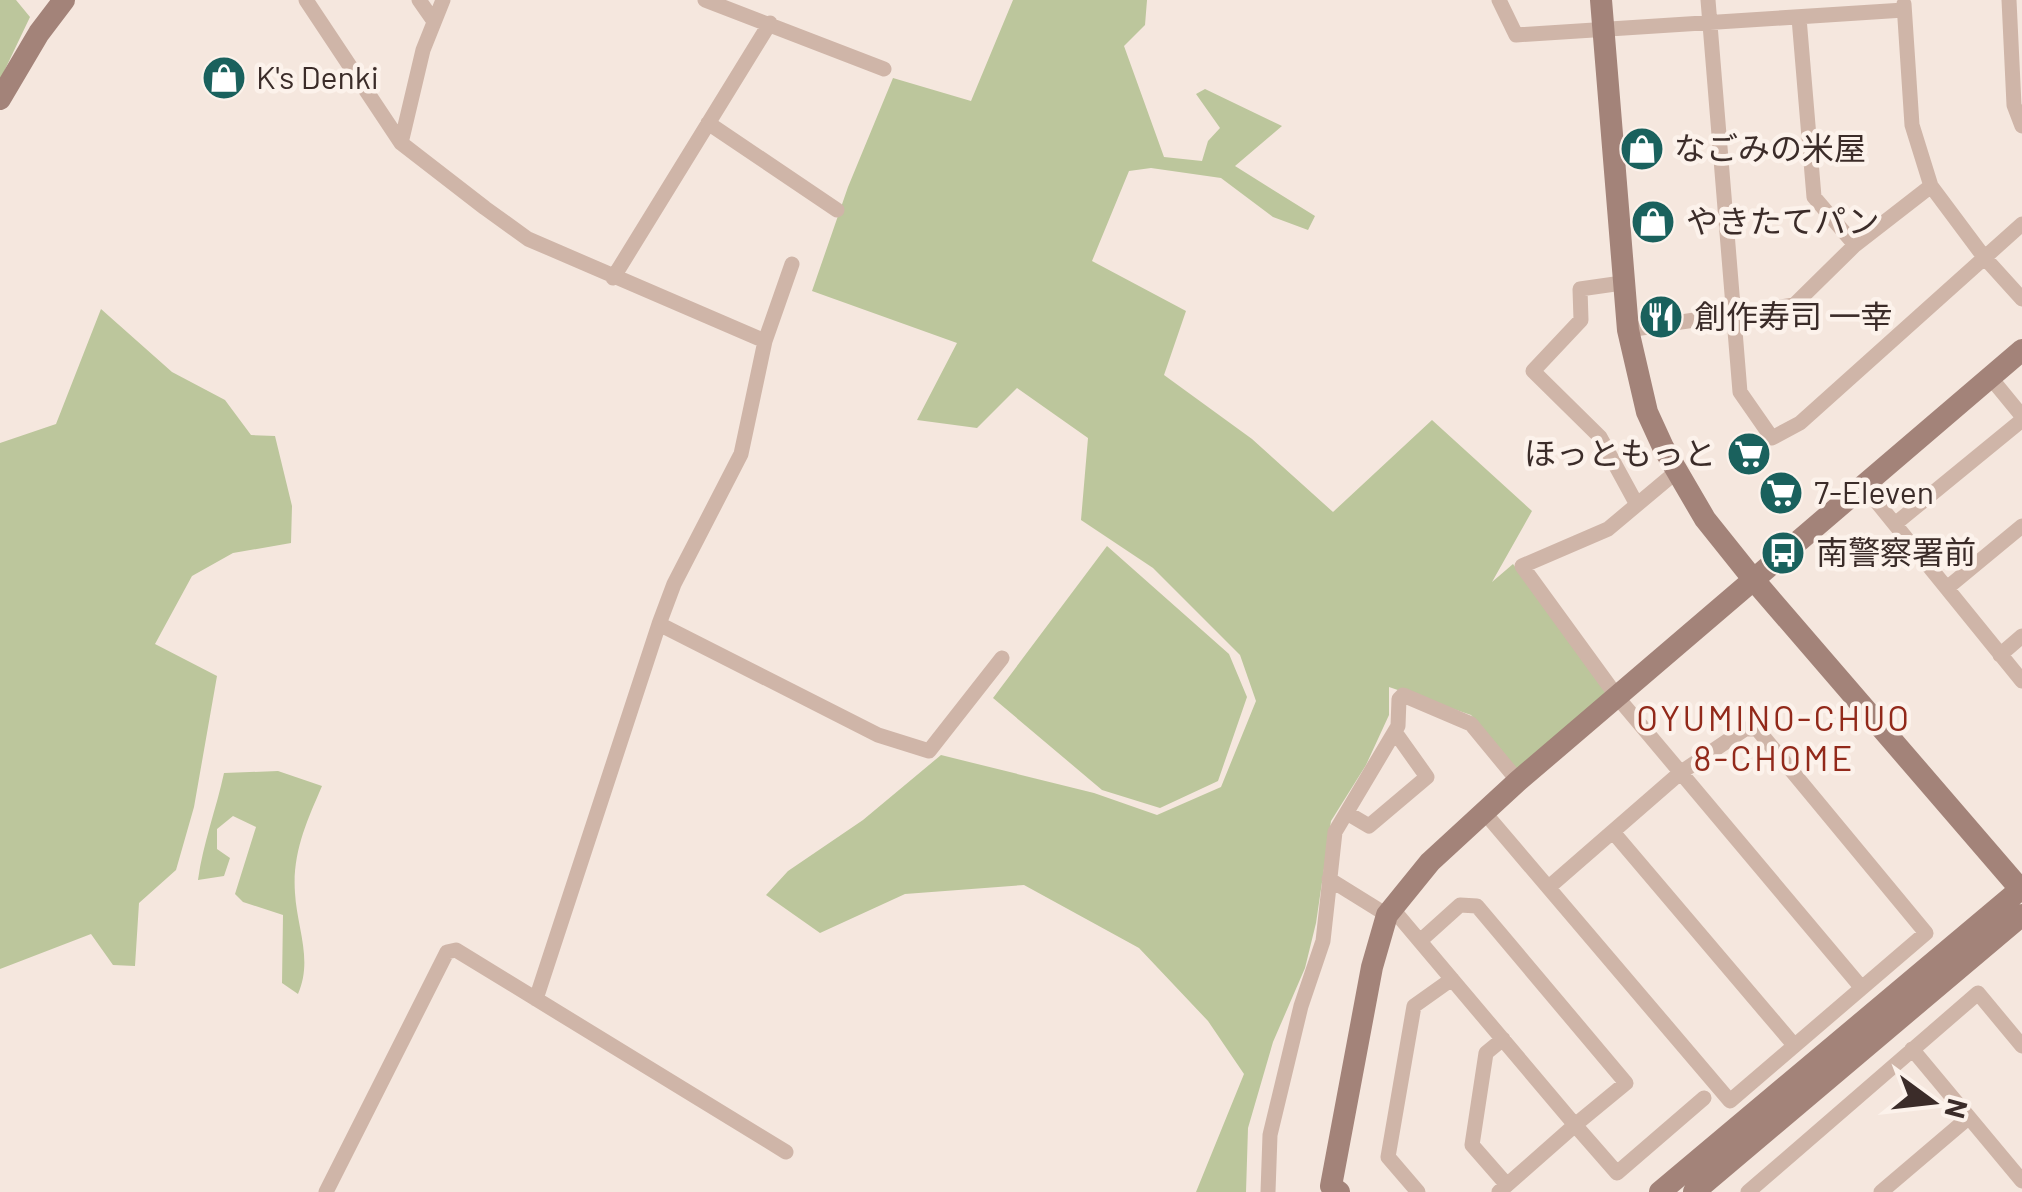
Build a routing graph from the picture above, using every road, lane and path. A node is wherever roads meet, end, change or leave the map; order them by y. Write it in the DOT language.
graph roads {
  1 [pos="64,0"];
  2 [pos="306,0"];
  3 [pos="419,0"];
  4 [pos="443,0"];
  5 [pos="705,0"];
  6 [pos="1499,0"];
  7 [pos="1601,0"];
  8 [pos="1708,0"];
  9 [pos="2009,0"];
  10 [pos="1904,5"];
  11 [pos="1799,18"];
  12 [pos="433,20"];
  13 [pos="770,23"];
  14 [pos="1709,23"];
  15 [pos="1603,29"];
  16 [pos="884,69"];
  17 [pos="0,99"];
  18 [pos="708,122"];
  19 [pos="2022,126"];
  20 [pos="401,142"];
  21 [pos="1931,186"];
  22 [pos="837,210"];
  23 [pos="2022,224"];
  24 [pos="1855,245"];
  25 [pos="1984,256"];
  26 [pos="792,264"];
  27 [pos="613,278"];
  28 [pos="1622,283"];
  29 [pos="2022,300"];
  30 [pos="1736,314"];
  31 [pos="1628,330"];
  32 [pos="765,340"];
  33 [pos="2022,350"];
  34 [pos="1990,377"];
  35 [pos="2022,418"];
  36 [pos="1676,472"];
  37 [pos="1863,485"];
  38 [pos="1636,502"];
  39 [pos="1895,524"];
  40 [pos="2022,526"];
  41 [pos="1753,579"];
  42 [pos="1947,588"];
  43 [pos="659,624"];
  44 [pos="2022,636"];
  45 [pos="2000,654"];
  46 [pos="1002,658"];
  47 [pos="2022,681"];
  48 [pos="1618,698"];
  49 [pos="1395,732"];
  50 [pos="1680,773"];
  51 [pos="1518,781"];
  52 [pos="1484,812"];
  53 [pos="1347,813"];
  54 [pos="1614,832"];
  55 [pos="1330,879"];
  56 [pos="1550,888"];
  57 [pos="2022,889"];
  58 [pos="1389,911"];
  59 [pos="2022,915"];
  60 [pos="1420,940"];
  61 [pos="1452,980"];
  62 [pos="1860,987"];
  63 [pos="536,999"];
  64 [pos="1502,1039"];
  65 [pos="1794,1045"];
  66 [pos="2022,1046"];
  67 [pos="1912,1049"];
  68 [pos="1704,1098"];
  69 [pos="1968,1118"];
  70 [pos="1574,1125"];
  71 [pos="786,1152"];
  72 [pos="2022,1180"];
  73 [pos="1503,1188"];
  74 [pos="1332,1190"];
  75 [pos="326,1192"];
  76 [pos="1268,1192"];
  77 [pos="1418,1192"];
  78 [pos="1660,1192"];
  79 [pos="1694,1192"];
  80 [pos="1748,1192"];
  81 [pos="1881,1192"];
  1 -- 17 [label="street"];
  2 -- 20 [label="street"];
  3 -- 12 [label="street"];
  4 -- 12 [label="street"];
  5 -- 13 [label="street"];
  6 -- 15 [label="street"];
  7 -- 15 [label="street"];
  8 -- 14 [label="street"];
  9 -- 19 [label="street"];
  10 -- 11 [label="street"];
  10 -- 21 [label="street"];
  11 -- 14 [label="street"];
  11 -- 24 [label="street"];
  12 -- 20 [label="street"];
  13 -- 16 [label="street"];
  13 -- 18 [label="street"];
  14 -- 15 [label="street"];
  14 -- 30 [label="street"];
  15 -- 28 [label="street"];
  18 -- 22 [label="street"];
  18 -- 27 [label="street"];
  20 -- 27 [label="street"];
  21 -- 24 [label="street"];
  21 -- 25 [label="street"];
  23 -- 25 [label="street"];
  24 -- 30 [label="street"];
  25 -- 29 [label="street"];
  25 -- 30 [label="street"];
  26 -- 32 [label="street"];
  27 -- 32 [label="street"];
  28 -- 31 [label="street"];
  28 -- 38 [label="street"];
  30 -- 31 [label="street"];
  31 -- 36 [label="street"];
  32 -- 43 [label="street"];
  33 -- 34 [label="street"];
  34 -- 35 [label="street"];
  34 -- 37 [label="street"];
  35 -- 39 [label="street"];
  36 -- 38 [label="street"];
  36 -- 41 [label="street"];
  37 -- 39 [label="street"];
  37 -- 41 [label="street"];
  38 -- 48 [label="street"];
  39 -- 42 [label="street"];
  40 -- 42 [label="street"];
  41 -- 48 [label="street"];
  41 -- 57 [label="street"];
  42 -- 45 [label="street"];
  43 -- 46 [label="street"];
  43 -- 63 [label="street"];
  44 -- 45 [label="street"];
  45 -- 47 [label="street"];
  48 -- 50 [label="street"];
  48 -- 51 [label="street"];
  49 -- 51 [label="street"];
  49 -- 53 [label="street"];
  49 -- 53 [label="street"];
  50 -- 54 [label="street"];
  50 -- 62 [label="street"];
  50 -- 62 [label="street"];
  51 -- 52 [label="street"];
  52 -- 56 [label="street"];
  52 -- 58 [label="street"];
  53 -- 55 [label="street"];
  54 -- 56 [label="street"];
  54 -- 65 [label="street"];
  55 -- 58 [label="street"];
  55 -- 76 [label="street"];
  56 -- 65 [label="street"];
  57 -- 78 [label="street"];
  58 -- 60 [label="street"];
  58 -- 74 [label="street"];
  59 -- 79 [label="street"];
  60 -- 61 [label="street"];
  60 -- 70 [label="street"];
  61 -- 64 [label="street"];
  61 -- 77 [label="street"];
  62 -- 65 [label="street"];
  63 -- 71 [label="street"];
  63 -- 75 [label="street"];
  64 -- 70 [label="street"];
  64 -- 73 [label="street"];
  66 -- 67 [label="street"];
  67 -- 69 [label="street"];
  67 -- 80 [label="street"];
  68 -- 70 [label="street"];
  69 -- 72 [label="street"];
  69 -- 81 [label="street"];
  70 -- 73 [label="street"];
}
